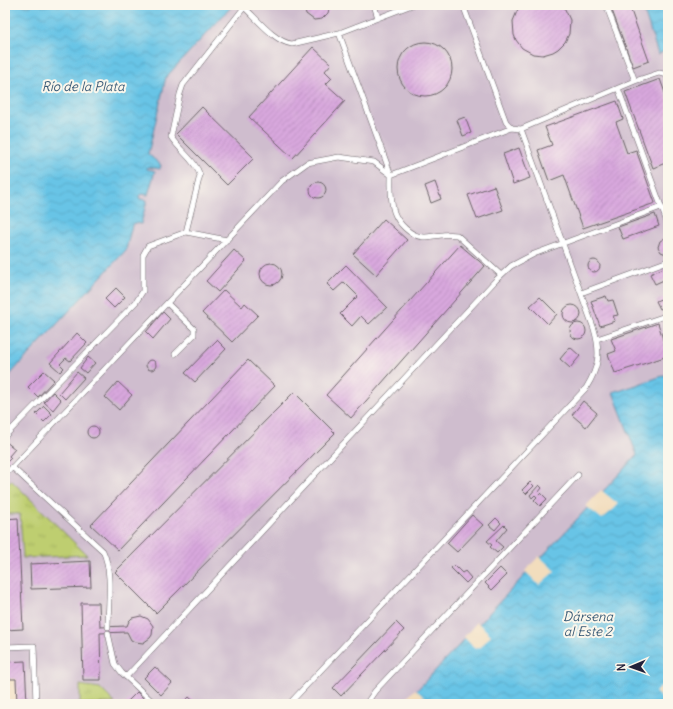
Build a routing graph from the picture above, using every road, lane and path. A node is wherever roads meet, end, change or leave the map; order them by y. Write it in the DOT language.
graph roads {
  1 [pos="374,5"];
  2 [pos="412,5"];
  3 [pos="463,5"];
  4 [pos="606,5"];
  5 [pos="245,6"];
  6 [pos="378,18"];
  7 [pos="339,33"];
  8 [pos="668,75"];
  9 [pos="635,82"];
  10 [pos="618,88"];
  11 [pos="512,128"];
  12 [pos="521,129"];
  13 [pos="391,175"];
  14 [pos="661,207"];
  15 [pos="668,225"];
  16 [pos="186,232"];
  17 [pos="227,240"];
  18 [pos="563,243"];
  19 [pos="668,261"];
  20 [pos="501,275"];
  21 [pos="581,293"];
  22 [pos="167,303"];
  23 [pos="668,315"];
  24 [pos="597,339"];
  25 [pos="175,354"];
  26 [pos="5,436"];
  27 [pos="12,467"];
  28 [pos="5,475"];
  29 [pos="578,475"];
  30 [pos="108,627"];
  31 [pos="108,633"];
  32 [pos="5,647"];
  33 [pos="126,677"];
  34 [pos="36,704"];
  35 [pos="155,704"];
  36 [pos="289,704"];
  37 [pos="366,704"];
  1 -- 6 [label="lane"];
  2 -- 6 [label="lane"];
  3 -- 11 [label="lane"];
  4 -- 9 [label="lane"];
  5 -- 7 [label="lane"];
  5 -- 16 [label="lane"];
  6 -- 7 [label="lane"];
  7 -- 13 [label="lane"];
  8 -- 9 [label="lane"];
  9 -- 10 [label="lane"];
  10 -- 12 [label="lane"];
  10 -- 14 [label="lane"];
  11 -- 12 [label="lane"];
  11 -- 13 [label="lane"];
  12 -- 18 [label="lane"];
  13 -- 17 [label="lane"];
  13 -- 20 [label="lane"];
  14 -- 15 [label="lane"];
  14 -- 18 [label="lane"];
  16 -- 17 [label="lane"];
  16 -- 26 [label="lane"];
  17 -- 22 [label="lane"];
  18 -- 20 [label="lane"];
  18 -- 21 [label="lane"];
  19 -- 21 [label="lane"];
  20 -- 33 [label="lane"];
  21 -- 24 [label="lane"];
  22 -- 25 [label="lane"];
  22 -- 27 [label="lane"];
  23 -- 24 [label="lane"];
  24 -- 36 [label="lane"];
  27 -- 28 [label="lane"];
  27 -- 30 [label="lane"];
  29 -- 37 [label="lane"];
  31 -- 33 [label="lane"];
  32 -- 34 [label="lane"];
  33 -- 35 [label="lane"];
}
